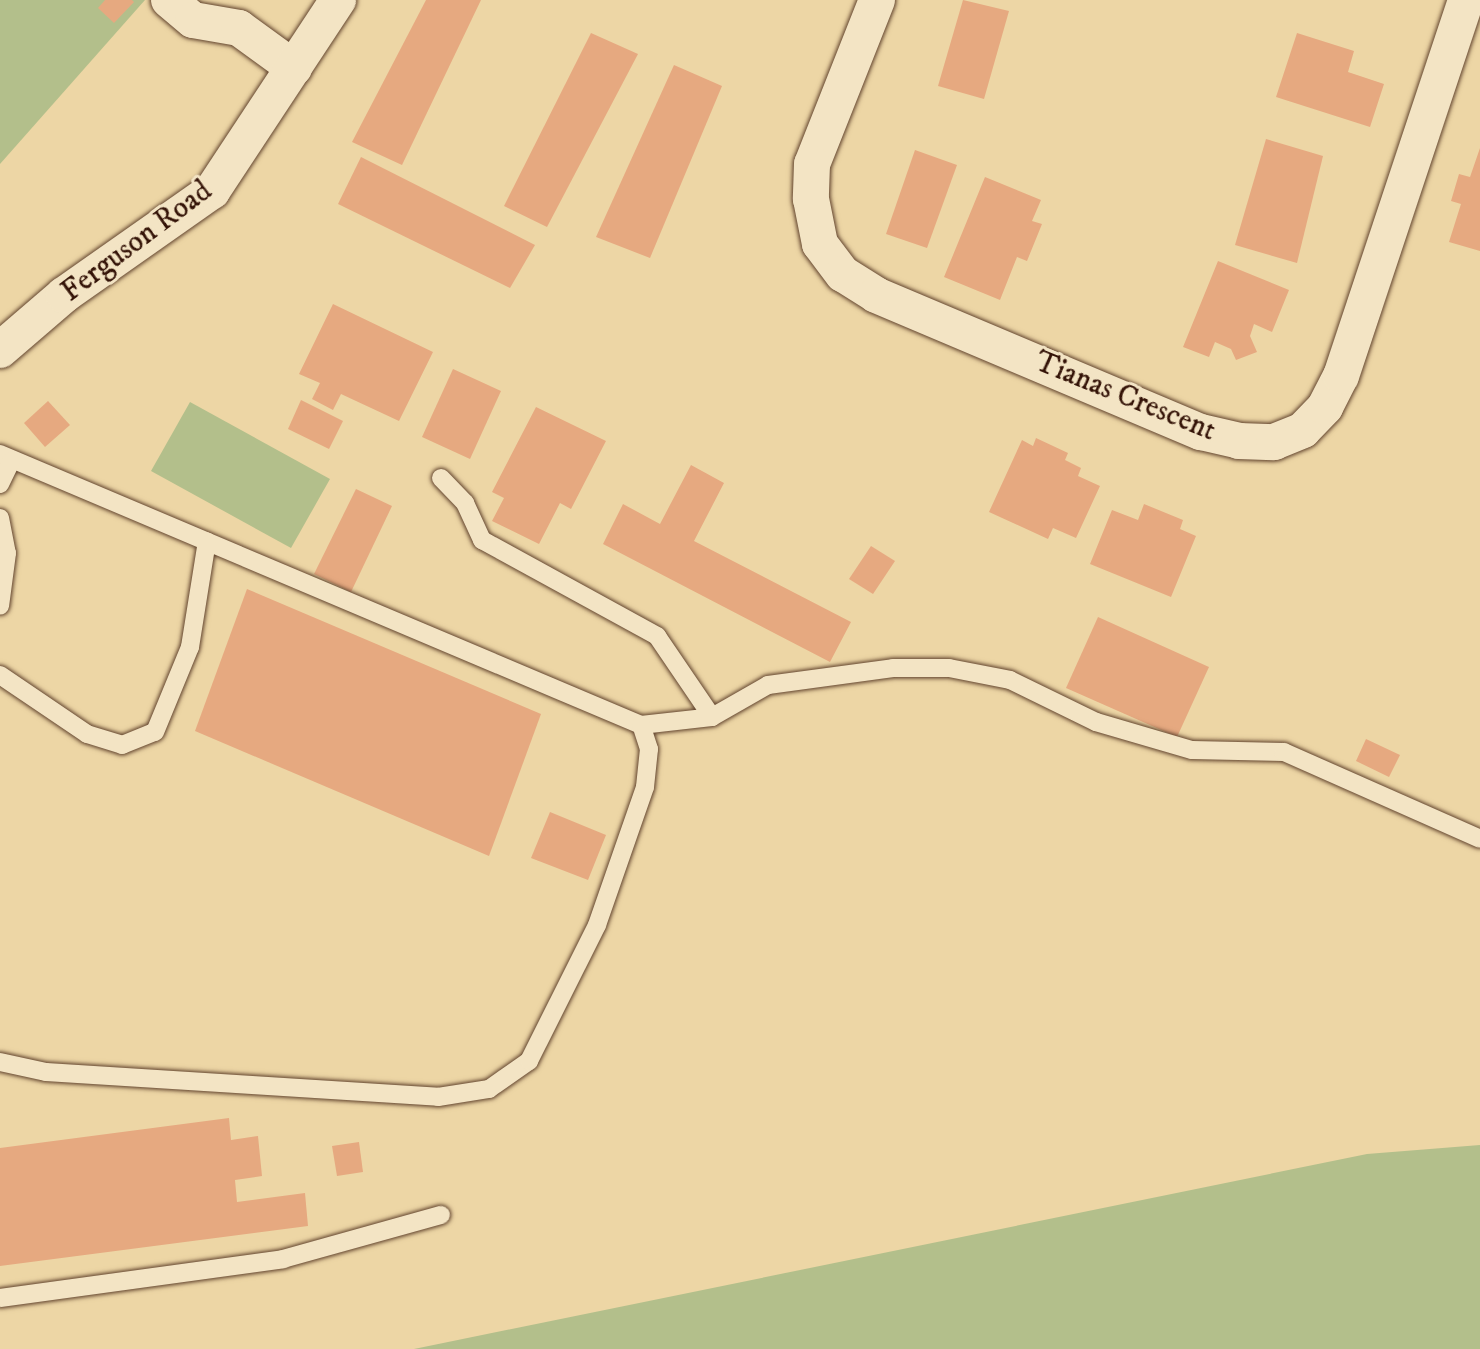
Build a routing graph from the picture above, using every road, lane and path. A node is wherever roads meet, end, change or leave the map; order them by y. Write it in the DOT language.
graph roads {
  1 [pos="169,0"];
  2 [pos="338,0"];
  3 [pos="877,0"];
  4 [pos="1466,0"];
  5 [pos="294,68"];
  6 [pos="0,350"];
  7 [pos="5,458"];
  8 [pos="441,478"];
  9 [pos="0,484"];
  10 [pos="0,518"];
  11 [pos="207,541"];
  12 [pos="0,606"];
  13 [pos="0,675"];
  14 [pos="712,717"];
  15 [pos="641,725"];
  16 [pos="1480,839"];
  17 [pos="0,1062"];
  18 [pos="441,1215"];
  19 [pos="0,1298"];
  1 -- 5 [label="street"];
  2 -- 5 [label="street, Ferguson Road"];
  3 -- 4 [label="street, Tianas Crescent"];
  5 -- 6 [label="street, Ferguson Road"];
  7 -- 9 [label="lane"];
  7 -- 11 [label="lane"];
  8 -- 14 [label="lane"];
  10 -- 12 [label="lane"];
  11 -- 13 [label="lane"];
  11 -- 15 [label="lane"];
  14 -- 15 [label="lane"];
  14 -- 16 [label="lane"];
  15 -- 17 [label="lane"];
  18 -- 19 [label="lane"];
}
